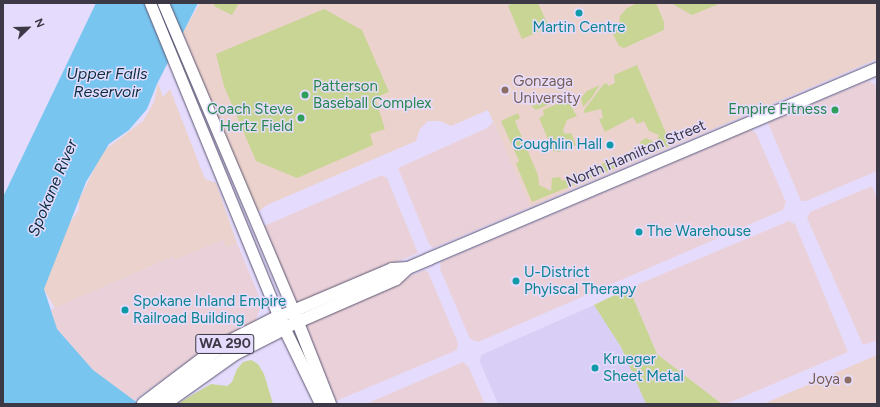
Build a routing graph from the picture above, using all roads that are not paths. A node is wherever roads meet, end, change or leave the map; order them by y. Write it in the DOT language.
graph roads {
  1 [pos="150,3"];
  2 [pos="163,3"];
  3 [pos="877,69"];
  4 [pos="296,316"];
  5 [pos="282,322"];
  6 [pos="179,385"];
  7 [pos="144,404"];
  8 [pos="163,404"];
  9 [pos="321,404"];
  10 [pos="330,404"];
  1 -- 5 [label="main road"];
  2 -- 4 [label="main road"];
  3 -- 4 [label="main road, North Hamilton Street"];
  4 -- 5 [label="main road, North Hamilton Street"];
  4 -- 10 [label="main road"];
  5 -- 6 [label="highway, WA 290"];
  5 -- 9 [label="main road"];
  6 -- 7 [label="highway, WA 290"];
  6 -- 8 [label="highway, WA 290"];
}
